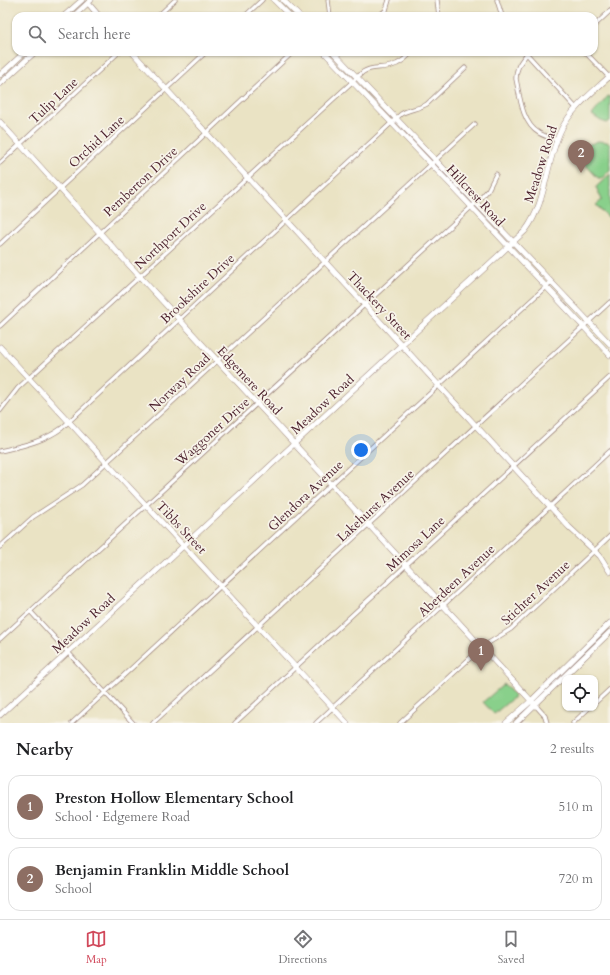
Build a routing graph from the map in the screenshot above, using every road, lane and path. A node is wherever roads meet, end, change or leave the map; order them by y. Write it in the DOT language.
graph roads {
  1 [pos="82,0"];
  2 [pos="175,0"];
  3 [pos="262,0"];
  4 [pos="274,0"];
  5 [pos="283,0"];
  6 [pos="328,0"];
  7 [pos="388,0"];
  8 [pos="437,0"];
  9 [pos="497,0"];
  10 [pos="88,1"];
  11 [pos="610,11"];
  12 [pos="68,12"];
  13 [pos="78,12"];
  14 [pos="96,12"];
  15 [pos="162,12"];
  16 [pos="249,12"];
  17 [pos="286,12"];
  18 [pos="295,12"];
  19 [pos="330,12"];
  20 [pos="384,12"];
  21 [pos="438,12"];
  22 [pos="501,12"];
  23 [pos="598,22"];
  24 [pos="21,56"];
  25 [pos="31,56"];
  26 [pos="115,56"];
  27 [pos="136,56"];
  28 [pos="202,56"];
  29 [pos="290,56"];
  30 [pos="328,56"];
  31 [pos="337,56"];
  32 [pos="408,56"];
  33 [pos="524,56"];
  34 [pos="529,56"];
  35 [pos="589,56"];
  36 [pos="465,68"];
  37 [pos="0,75"];
  38 [pos="357,77"];
  39 [pos="610,77"];
  40 [pos="352,82"];
  41 [pos="0,84"];
  42 [pos="166,90"];
  43 [pos="576,108"];
  44 [pos="396,118"];
  45 [pos="0,122"];
  46 [pos="391,123"];
  47 [pos="475,124"];
  48 [pos="206,133"];
  49 [pos="557,140"];
  50 [pos="20,144"];
  51 [pos="436,160"];
  52 [pos="0,163"];
  53 [pos="431,164"];
  54 [pos="496,174"];
  55 [pos="247,177"];
  56 [pos="60,188"];
  57 [pos="474,205"];
  58 [pos="286,220"];
  59 [pos="100,232"];
  60 [pos="514,242"];
  61 [pos="0,244"];
  62 [pos="509,246"];
  63 [pos="325,262"];
  64 [pos="140,276"];
  65 [pos="551,282"];
  66 [pos="546,286"];
  67 [pos="610,302"];
  68 [pos="364,304"];
  69 [pos="179,318"];
  70 [pos="589,322"];
  71 [pos="0,326"];
  72 [pos="584,326"];
  73 [pos="610,344"];
  74 [pos="402,345"];
  75 [pos="0,347"];
  76 [pos="610,354"];
  77 [pos="217,360"];
  78 [pos="610,377"];
  79 [pos="29,378"];
  80 [pos="439,385"];
  81 [pos="257,403"];
  82 [pos="0,412"];
  83 [pos="69,421"];
  84 [pos="476,426"];
  85 [pos="294,444"];
  86 [pos="0,451"];
  87 [pos="610,451"];
  88 [pos="107,462"];
  89 [pos="513,466"];
  90 [pos="331,485"];
  91 [pos="146,505"];
  92 [pos="551,506"];
  93 [pos="369,525"];
  94 [pos="610,536"];
  95 [pos="184,545"];
  96 [pos="0,547"];
  97 [pos="595,550"];
  98 [pos="406,565"];
  99 [pos="610,572"];
  100 [pos="222,586"];
  101 [pos="443,605"];
  102 [pos="30,611"];
  103 [pos="610,623"];
  104 [pos="259,626"];
  105 [pos="610,632"];
  106 [pos="0,640"];
  107 [pos="482,647"];
  108 [pos="68,653"];
  109 [pos="296,667"];
  110 [pos="610,689"];
  111 [pos="105,693"];
  112 [pos="598,700"];
  113 [pos="531,701"];
  114 [pos="536,706"];
  115 [pos="333,707"];
  116 [pos="587,711"];
  117 [pos="0,715"];
  118 [pos="72,723"];
  119 [pos="133,723"];
  120 [pos="153,723"];
  121 [pos="234,723"];
  122 [pos="316,723"];
  123 [pos="347,723"];
  124 [pos="400,723"];
  125 [pos="506,723"];
  126 [pos="516,723"];
  127 [pos="547,723"];
  128 [pos="573,723"];
  1 -- 12 [label="street"];
  2 -- 15 [label="street"];
  3 -- 16 [label="street"];
  4 -- 17 [label="street"];
  5 -- 18 [label="street"];
  6 -- 19 [label="street"];
  7 -- 20 [label="street"];
  8 -- 21 [label="street"];
  9 -- 22 [label="street"];
  10 -- 13 [label="street"];
  10 -- 14 [label="street"];
  11 -- 23 [label="street"];
  24 -- 37 [label="street"];
  25 -- 41 [label="street"];
  26 -- 50 [label="street, Tulip Lane"];
  27 -- 42 [label="street, Thackery Street"];
  28 -- 42 [label="street, Orchid Lane"];
  29 -- 48 [label="street, Pemberton Drive"];
  30 -- 40 [label="street, Hillcrest Road"];
  31 -- 38 [label="street, Hillcrest Road"];
  32 -- 38 [label="street"];
  33 -- 49 [label="street"];
  34 -- 43 [label="street"];
  35 -- 39 [label="street"];
  36 -- 44 [label="street, Brookshire Drive"];
  38 -- 40 [label="street, Northport Drive"];
  38 -- 44 [label="street, Hillcrest Road"];
  39 -- 43 [label="street, Meadow Road"];
  40 -- 46 [label="street, Hillcrest Road"];
  40 -- 55 [label="street, Northport Drive"];
  42 -- 48 [label="street, Thackery Street"];
  42 -- 56 [label="street, Orchid Lane"];
  43 -- 49 [label="street, Meadow Road"];
  44 -- 46 [label="street, Brookshire Drive"];
  44 -- 51 [label="street, Hillcrest Road"];
  45 -- 50 [label="street, Edgemere Road"];
  46 -- 53 [label="street, Hillcrest Road"];
  46 -- 58 [label="street, Brookshire Drive"];
  47 -- 51 [label="street, Norway Road"];
  48 -- 55 [label="street, Thackery Street"];
  48 -- 59 [label="street, Pemberton Drive"];
  49 -- 60 [label="street, Meadow Road"];
  50 -- 52 [label="street, Tulip Lane"];
  50 -- 56 [label="street, Edgemere Road"];
  51 -- 53 [label="street, Norway Road"];
  51 -- 57 [label="street, Hillcrest Road"];
  53 -- 57 [label="street, Hillcrest Road"];
  53 -- 63 [label="street, Norway Road"];
  54 -- 57 [label="street, Waggoner Drive"];
  55 -- 58 [label="street, Thackery Street"];
  55 -- 64 [label="street, Northport Drive"];
  56 -- 59 [label="street, Edgemere Road"];
  56 -- 61 [label="street, Orchid Lane"];
  57 -- 60 [label="street, Hillcrest Road"];
  57 -- 62 [label="street, Hillcrest Road"];
  57 -- 68 [label="street, Waggoner Drive"];
  58 -- 63 [label="street, Thackery Street"];
  58 -- 69 [label="street, Brookshire Drive"];
  59 -- 64 [label="street, Edgemere Road"];
  59 -- 71 [label="street, Pemberton Drive"];
  60 -- 62 [label="street, Meadow Road"];
  60 -- 65 [label="street, Hillcrest Road"];
  62 -- 66 [label="street, Hillcrest Road"];
  62 -- 74 [label="street, Meadow Road"];
  63 -- 68 [label="street, Thackery Street"];
  63 -- 77 [label="street, Norway Road"];
  64 -- 69 [label="street, Edgemere Road"];
  64 -- 79 [label="street, Northport Drive"];
  65 -- 66 [label="street, Glendora Avenue"];
  65 -- 70 [label="street, Hillcrest Road"];
  66 -- 72 [label="street, Hillcrest Road"];
  66 -- 80 [label="street, Glendora Avenue"];
  67 -- 70 [label="street, Lakehurst Avenue"];
  68 -- 74 [label="street, Thackery Street"];
  68 -- 81 [label="street, Waggoner Drive"];
  69 -- 77 [label="street, Edgemere Road"];
  69 -- 83 [label="street, Brookshire Drive"];
  70 -- 72 [label="street, Lakehurst Avenue"];
  70 -- 73 [label="street, Hillcrest Road"];
  72 -- 76 [label="street, Hillcrest Road"];
  72 -- 84 [label="street, Lakehurst Avenue"];
  74 -- 80 [label="street, Thackery Street"];
  74 -- 85 [label="street, Meadow Road"];
  75 -- 79 [label="street, Tibbs Street"];
  77 -- 81 [label="street, Edgemere Road"];
  77 -- 88 [label="street, Norway Road"];
  78 -- 89 [label="street, Mimosa Lane"];
  79 -- 82 [label="street, Northport Drive"];
  79 -- 83 [label="street, Tibbs Street"];
  80 -- 84 [label="street, Thackery Street"];
  80 -- 90 [label="street, Glendora Avenue"];
  81 -- 85 [label="street, Edgemere Road"];
  81 -- 91 [label="street, Waggoner Drive"];
  83 -- 86 [label="street, Brookshire Drive"];
  83 -- 88 [label="street, Tibbs Street"];
  84 -- 89 [label="street, Thackery Street"];
  84 -- 93 [label="street, Lakehurst Avenue"];
  85 -- 90 [label="street, Edgemere Road"];
  85 -- 95 [label="street, Meadow Road"];
  87 -- 92 [label="street, Aberdeen Avenue"];
  88 -- 91 [label="street, Tibbs Street"];
  88 -- 96 [label="street, Norway Road"];
  89 -- 92 [label="street, Thackery Street"];
  89 -- 98 [label="street, Mimosa Lane"];
  90 -- 93 [label="street, Edgemere Road"];
  90 -- 100 [label="street, Glendora Avenue"];
  91 -- 95 [label="street, Tibbs Street"];
  91 -- 102 [label="street, Waggoner Drive"];
  92 -- 97 [label="street, Thackery Street"];
  92 -- 101 [label="street, Aberdeen Avenue"];
  93 -- 98 [label="street, Edgemere Road"];
  93 -- 104 [label="street, Lakehurst Avenue"];
  94 -- 97 [label="street, Stichter Avenue"];
  95 -- 100 [label="street, Tibbs Street"];
  95 -- 108 [label="street, Meadow Road"];
  97 -- 99 [label="street, Thackery Street"];
  97 -- 107 [label="street, Stichter Avenue"];
  98 -- 101 [label="street, Edgemere Road"];
  98 -- 109 [label="street, Mimosa Lane"];
  100 -- 104 [label="street, Tibbs Street"];
  100 -- 111 [label="street, Glendora Avenue"];
  101 -- 107 [label="street, Edgemere Road"];
  101 -- 115 [label="street, Aberdeen Avenue"];
  102 -- 106 [label="street, Waggoner Drive"];
  102 -- 108 [label="street"];
  103 -- 113 [label="street"];
  104 -- 109 [label="street, Tibbs Street"];
  104 -- 120 [label="street, Lakehurst Avenue"];
  105 -- 114 [label="street"];
  107 -- 113 [label="street, Edgemere Road"];
  107 -- 124 [label="street, Stichter Avenue"];
  108 -- 111 [label="street"];
  108 -- 117 [label="street, Meadow Road"];
  109 -- 115 [label="street, Tibbs Street"];
  109 -- 121 [label="street, Mimosa Lane"];
  110 -- 112 [label="street"];
  111 -- 118 [label="street, Glendora Avenue"];
  111 -- 119 [label="street"];
  113 -- 114 [label="street, Edgemere Road"];
  113 -- 125 [label="street"];
  114 -- 126 [label="street"];
  114 -- 127 [label="street, Edgemere Road"];
  115 -- 122 [label="street, Aberdeen Avenue"];
  115 -- 123 [label="street, Tibbs Street"];
  116 -- 128 [label="street"];
}
